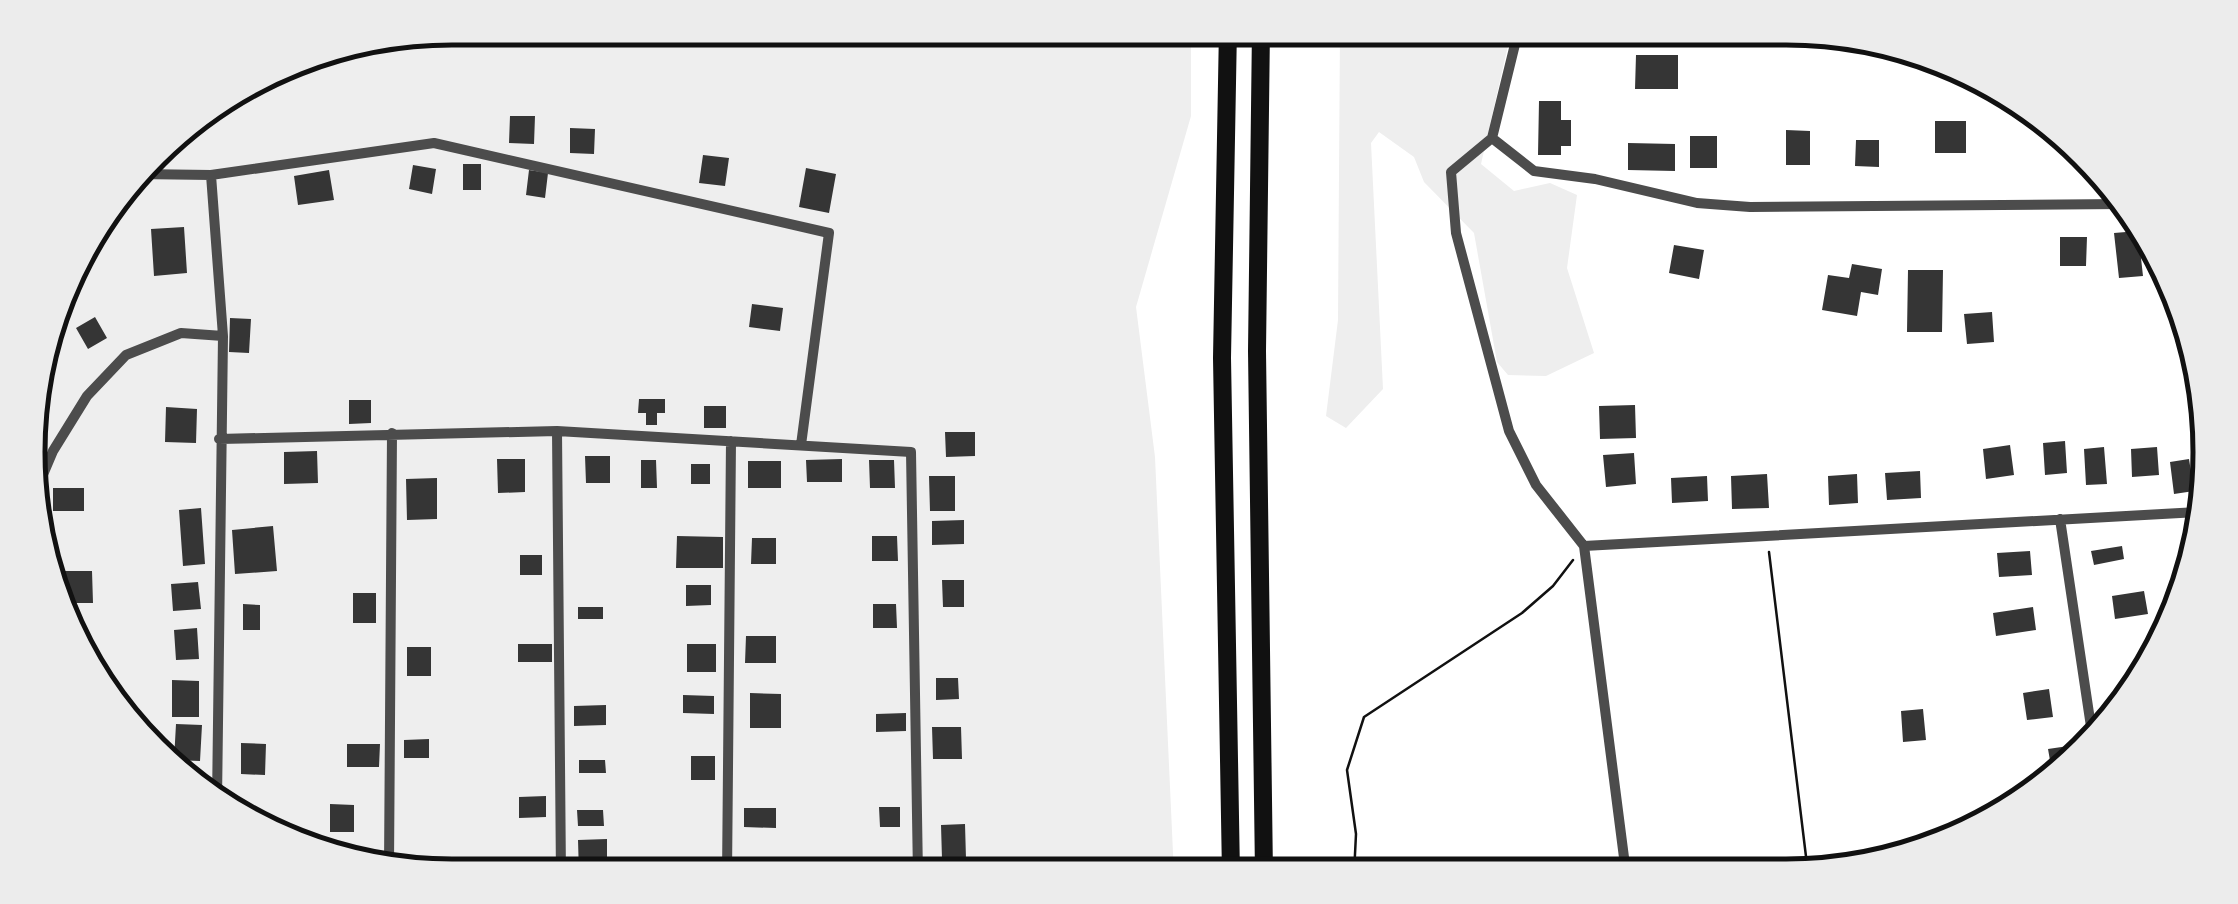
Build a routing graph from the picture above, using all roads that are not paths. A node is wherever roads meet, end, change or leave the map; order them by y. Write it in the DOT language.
graph roads {
  1 [pos="1228,45"];
  2 [pos="1261,45"];
  3 [pos="1515,45"];
  4 [pos="1492,138"];
  5 [pos="155,174"];
  6 [pos="211,175"];
  7 [pos="2109,204"];
  8 [pos="224,336"];
  9 [pos="558,431"];
  10 [pos="392,433"];
  11 [pos="219,439"];
  12 [pos="731,441"];
  13 [pos="801,445"];
  14 [pos="46,468"];
  15 [pos="2189,513"];
  16 [pos="2060,520"];
  17 [pos="1584,546"];
  18 [pos="2090,722"];
  19 [pos="217,784"];
  20 [pos="390,854"];
  21 [pos="561,859"];
  22 [pos="726,859"];
  23 [pos="918,859"];
  24 [pos="1231,859"];
  25 [pos="1264,859"];
  26 [pos="1624,859"];
  1 -- 24 [label="highway"];
  2 -- 25 [label="highway"];
  3 -- 4 [label="street"];
  4 -- 7 [label="street"];
  4 -- 17 [label="street"];
  5 -- 6 [label="street"];
  6 -- 8 [label="street"];
  6 -- 13 [label="street"];
  8 -- 11 [label="street"];
  8 -- 14 [label="street"];
  9 -- 10 [label="street"];
  9 -- 12 [label="street"];
  9 -- 21 [label="street"];
  10 -- 11 [label="street"];
  10 -- 20 [label="street"];
  11 -- 19 [label="street"];
  12 -- 13 [label="street"];
  12 -- 22 [label="street"];
  13 -- 23 [label="street"];
  15 -- 16 [label="street"];
  16 -- 17 [label="street"];
  16 -- 18 [label="street"];
  17 -- 26 [label="street"];
}
